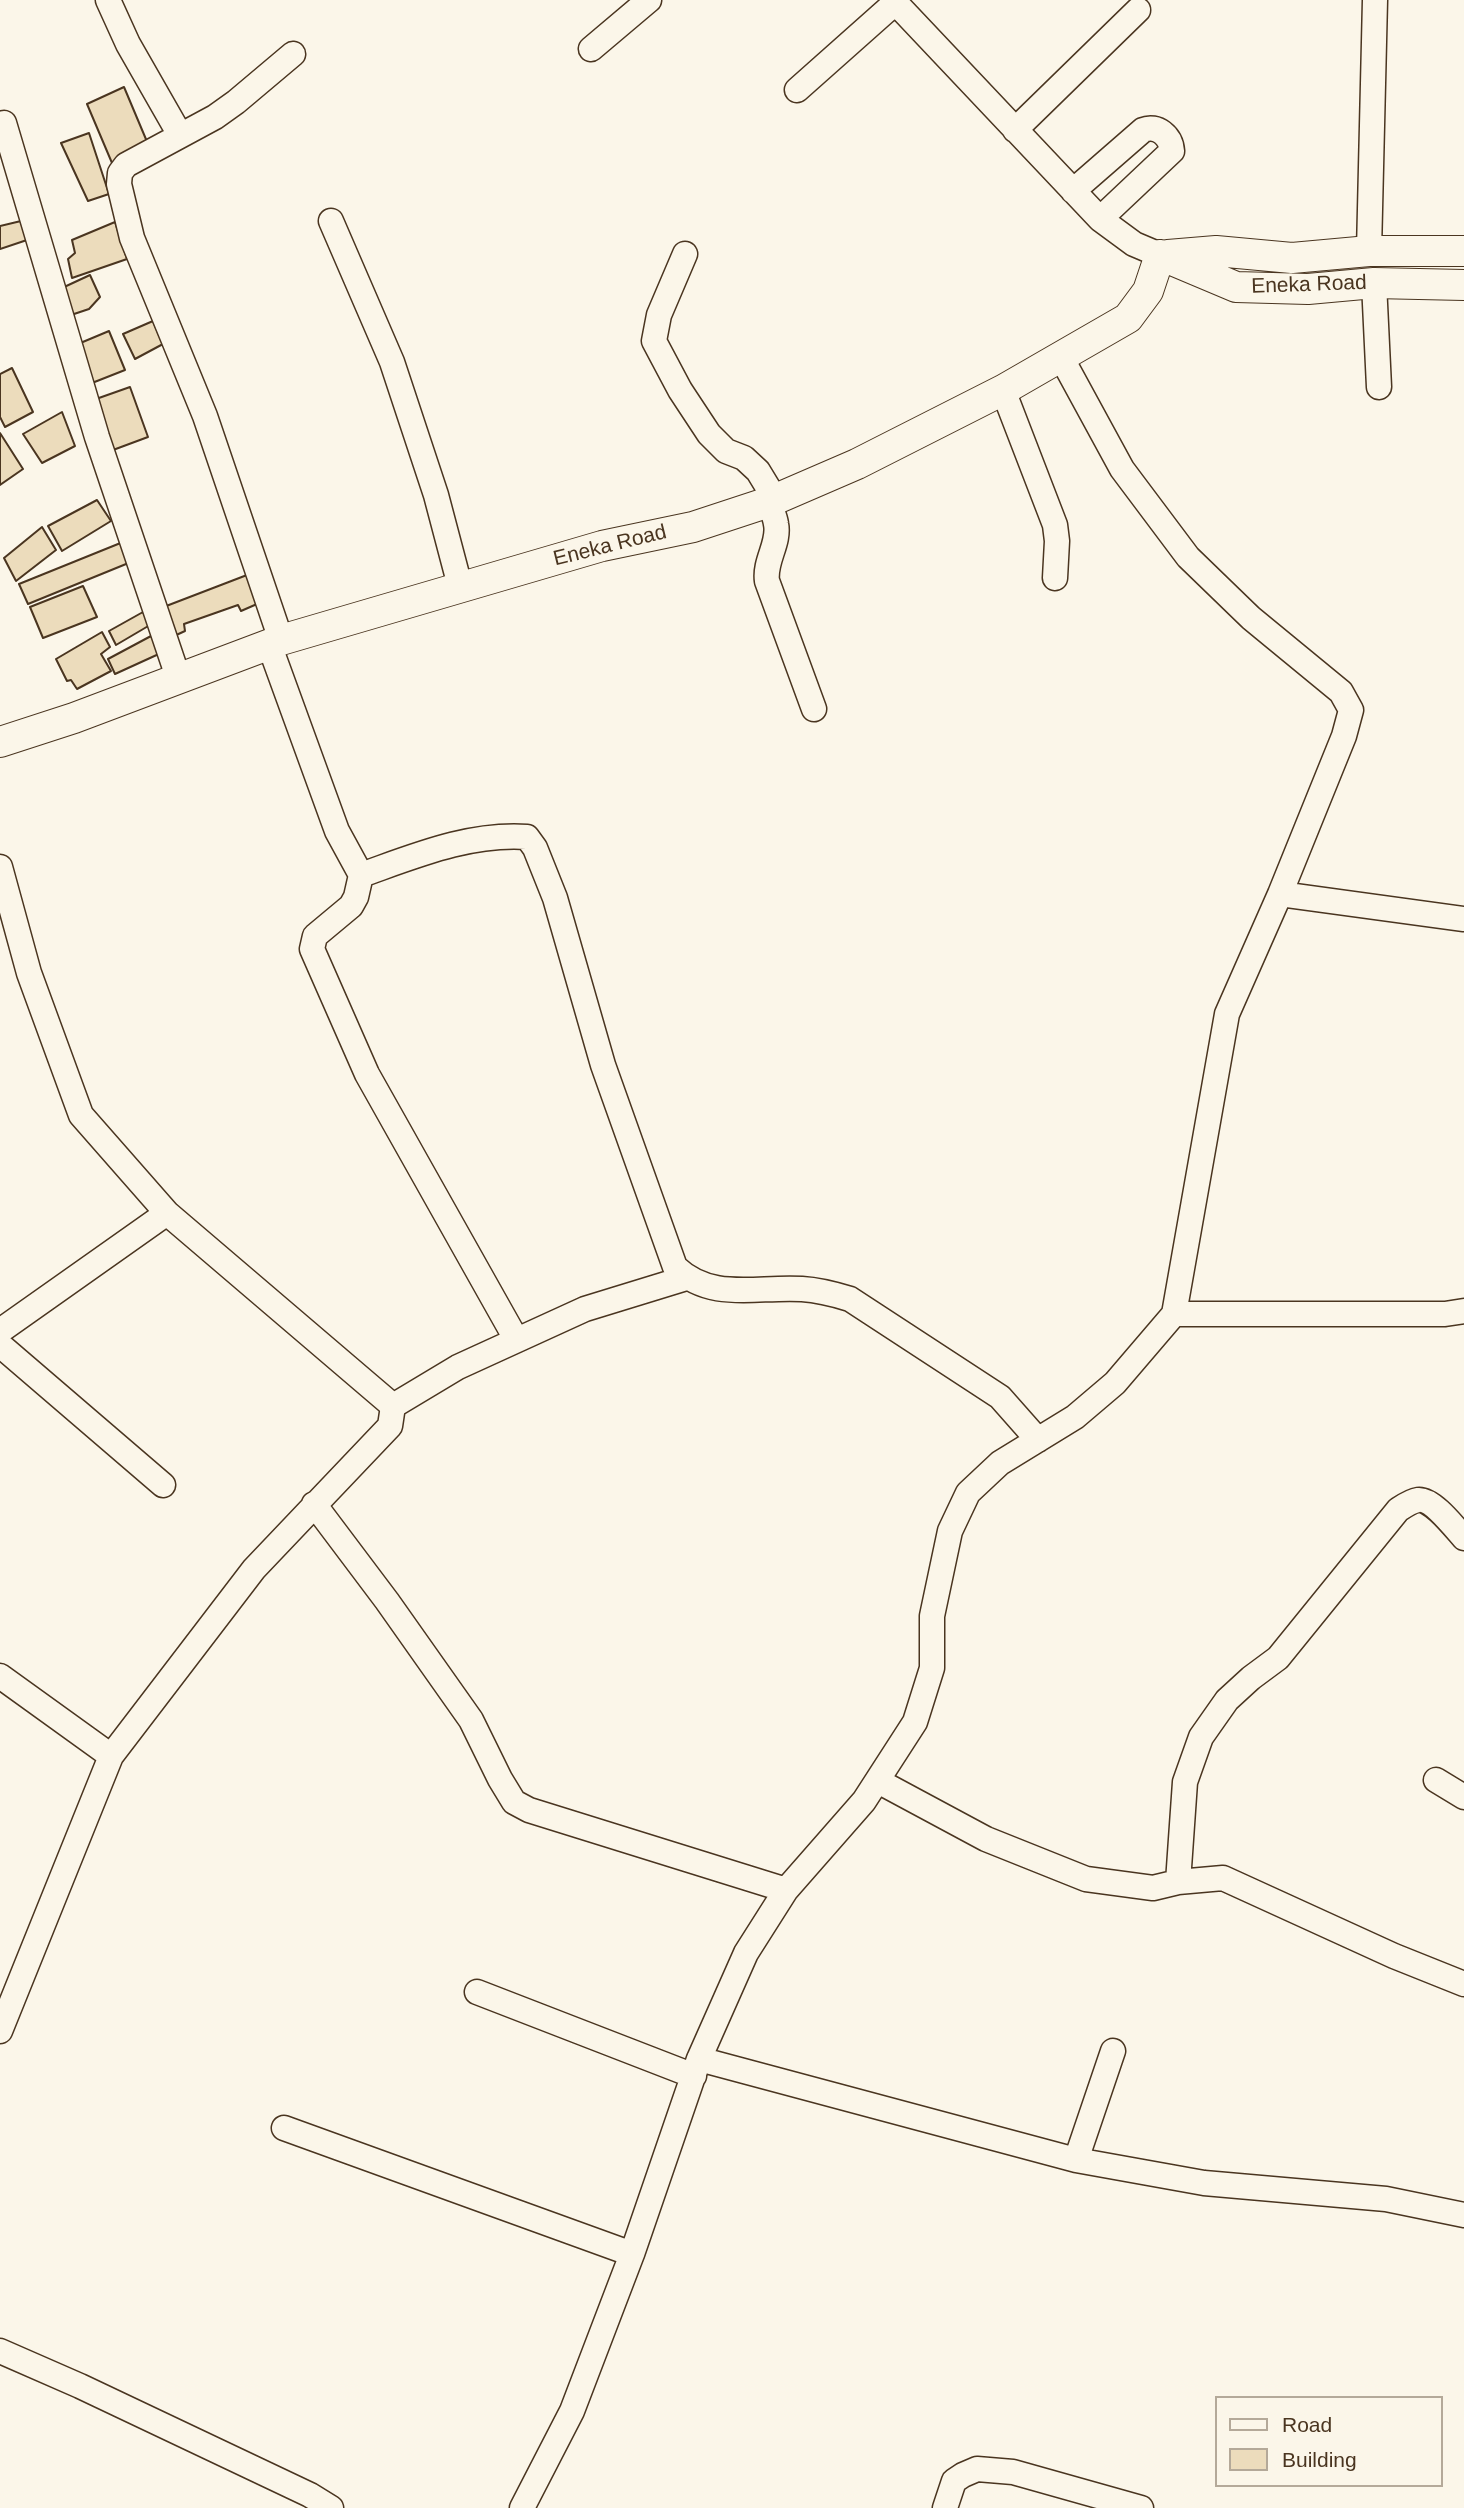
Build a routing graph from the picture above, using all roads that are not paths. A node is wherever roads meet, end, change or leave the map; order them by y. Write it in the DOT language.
graph roads {
  1 [pos="108,0"];
  2 [pos="649,0"];
  3 [pos="1375,0"];
  4 [pos="894,1"];
  5 [pos="1138,10"];
  6 [pos="591,49"];
  7 [pos="293,54"];
  8 [pos="797,90"];
  9 [pos="4,123"];
  10 [pos="1015,131"];
  11 [pos="180,135"];
  12 [pos="1073,191"];
  13 [pos="1100,219"];
  14 [pos="331,221"];
  15 [pos="1369,251"];
  16 [pos="1464,251"];
  17 [pos="685,254"];
  18 [pos="1160,256"];
  19 [pos="1374,283"];
  20 [pos="1464,285"];
  21 [pos="1061,357"];
  22 [pos="1379,387"];
  23 [pos="1003,390"];
  24 [pos="772,500"];
  25 [pos="1055,578"];
  26 [pos="460,586"];
  27 [pos="275,642"];
  28 [pos="178,677"];
  29 [pos="814,709"];
  30 [pos="0,742"];
  31 [pos="0,867"];
  32 [pos="361,875"];
  33 [pos="1280,894"];
  34 [pos="1464,919"];
  35 [pos="167,1213"];
  36 [pos="686,1278"];
  37 [pos="1464,1311"];
  38 [pos="1174,1314"];
  39 [pos="0,1331"];
  40 [pos="516,1339"];
  41 [pos="0,1345"];
  42 [pos="393,1406"];
  43 [pos="1038,1440"];
  44 [pos="163,1485"];
  45 [pos="314,1504"];
  46 [pos="1464,1538"];
  47 [pos="0,1676"];
  48 [pos="111,1756"];
  49 [pos="1436,1780"];
  50 [pos="878,1781"];
  51 [pos="1464,1797"];
  52 [pos="1178,1882"];
  53 [pos="786,1890"];
  54 [pos="1464,1984"];
  55 [pos="477,1992"];
  56 [pos="0,2031"];
  57 [pos="1113,2051"];
  58 [pos="696,2068"];
  59 [pos="284,2128"];
  60 [pos="1076,2160"];
  61 [pos="1464,2215"];
  62 [pos="632,2254"];
  63 [pos="0,2351"];
  64 [pos="331,2508"];
  65 [pos="522,2508"];
  66 [pos="945,2508"];
  67 [pos="1141,2508"];
  1 -- 11 [label="street"];
  2 -- 6 [label="street"];
  3 -- 15 [label="street"];
  4 -- 8 [label="street"];
  4 -- 10 [label="street"];
  5 -- 10 [label="street"];
  7 -- 11 [label="street"];
  9 -- 28 [label="street"];
  10 -- 12 [label="street"];
  11 -- 27 [label="street"];
  12 -- 13 [label="street"];
  12 -- 13 [label="street"];
  13 -- 18 [label="street"];
  14 -- 26 [label="street"];
  15 -- 16 [label="main road, Eneka Road"];
  15 -- 18 [label="main road, Eneka Road"];
  17 -- 24 [label="street"];
  18 -- 19 [label="main road, Eneka Road"];
  18 -- 21 [label="main road, Eneka Road"];
  19 -- 20 [label="main road, Eneka Road"];
  19 -- 22 [label="street"];
  21 -- 23 [label="main road, Eneka Road"];
  21 -- 33 [label="street"];
  23 -- 24 [label="main road, Eneka Road"];
  23 -- 25 [label="street"];
  24 -- 26 [label="main road, Eneka Road"];
  24 -- 29 [label="street"];
  26 -- 27 [label="main road, Eneka Road"];
  27 -- 28 [label="main road, Eneka Road"];
  27 -- 32 [label="street"];
  28 -- 30 [label="main road, Eneka Road"];
  31 -- 35 [label="street"];
  32 -- 36 [label="street"];
  32 -- 40 [label="street"];
  33 -- 34 [label="street"];
  33 -- 38 [label="street"];
  35 -- 39 [label="street"];
  35 -- 42 [label="street"];
  36 -- 40 [label="street"];
  36 -- 43 [label="street"];
  37 -- 38 [label="street"];
  38 -- 43 [label="street"];
  40 -- 42 [label="street"];
  41 -- 44 [label="street"];
  42 -- 45 [label="street"];
  43 -- 50 [label="street"];
  45 -- 48 [label="street"];
  45 -- 53 [label="street"];
  46 -- 52 [label="street"];
  47 -- 48 [label="street"];
  48 -- 56 [label="street"];
  49 -- 51 [label="street"];
  50 -- 52 [label="street"];
  50 -- 53 [label="street"];
  52 -- 54 [label="street"];
  53 -- 58 [label="street"];
  55 -- 58 [label="street"];
  57 -- 60 [label="street"];
  58 -- 60 [label="street"];
  58 -- 62 [label="street"];
  59 -- 62 [label="street"];
  60 -- 61 [label="street"];
  62 -- 65 [label="street"];
  63 -- 64 [label="street"];
  66 -- 67 [label="street"];
}
